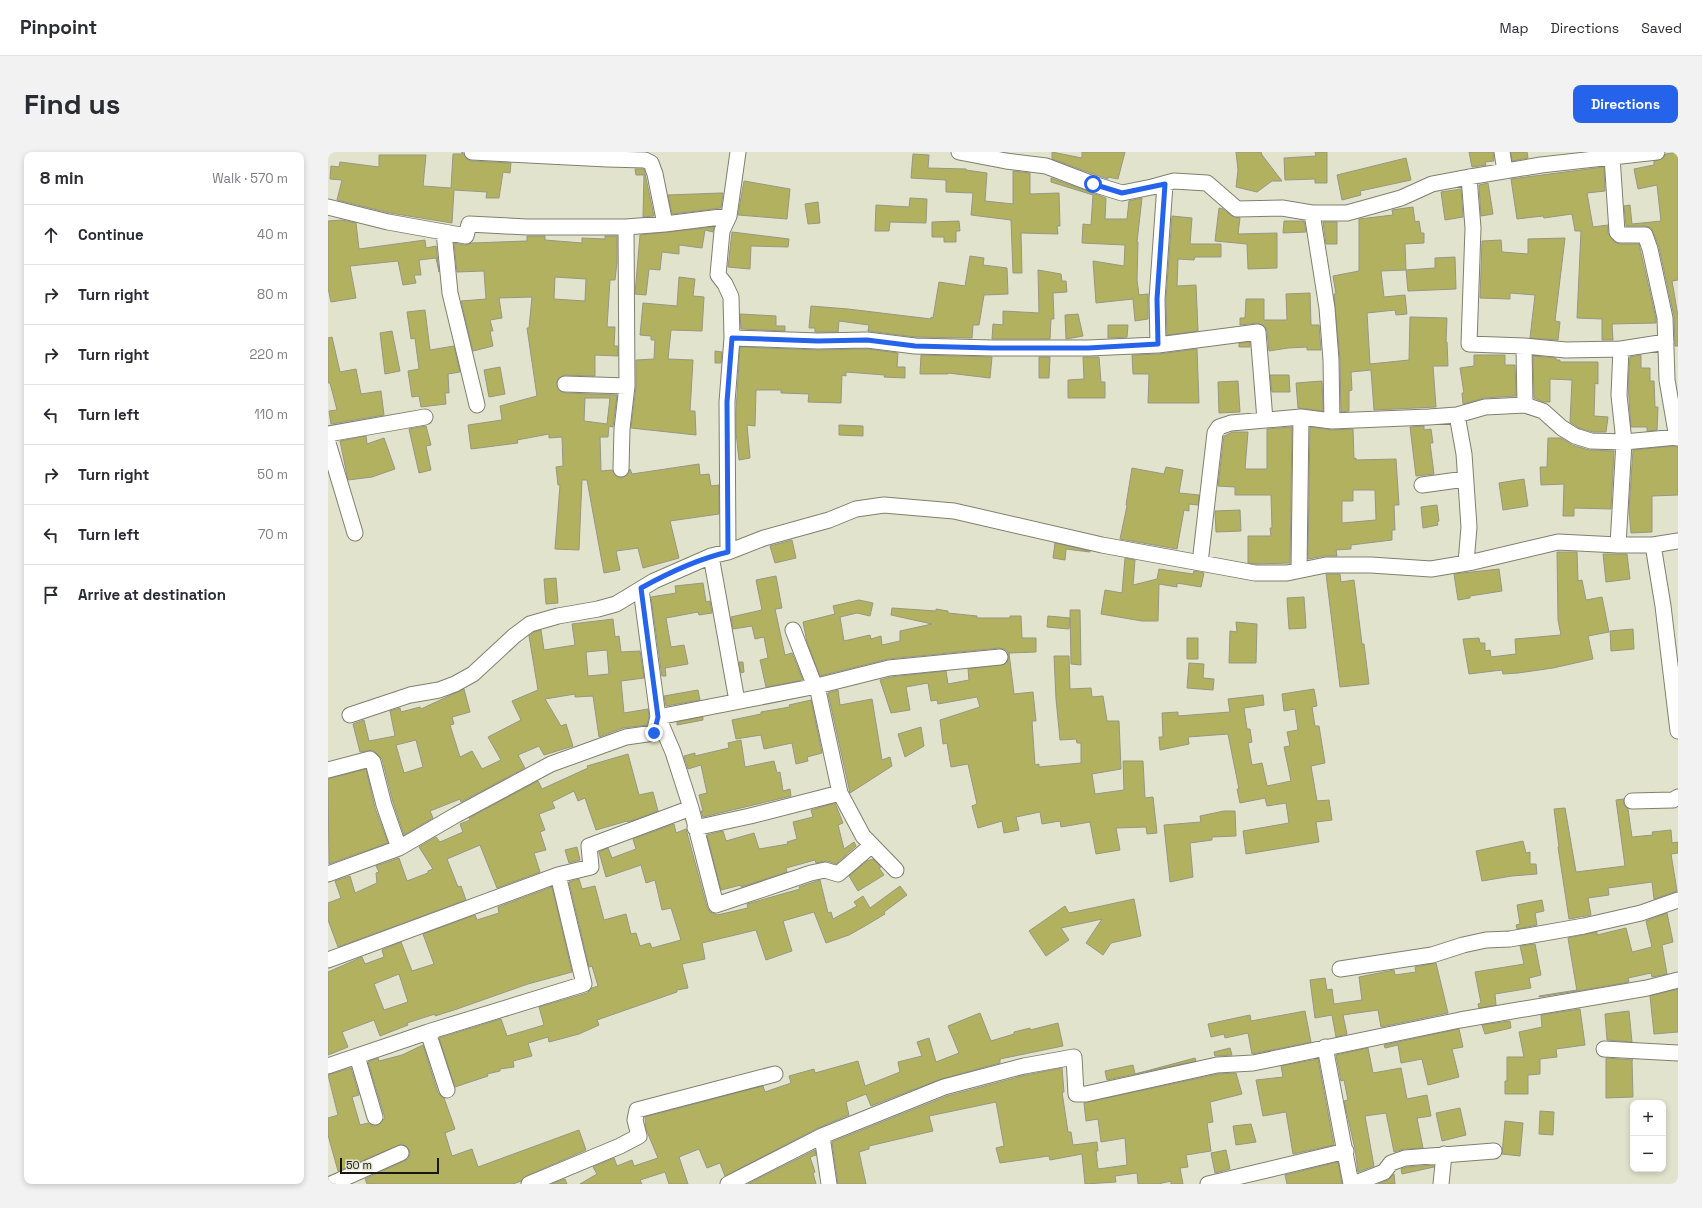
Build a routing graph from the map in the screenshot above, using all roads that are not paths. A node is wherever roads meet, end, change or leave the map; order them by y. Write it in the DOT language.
graph roads {
  1 [pos="472,152"];
  2 [pos="738,152"];
  3 [pos="959,152"];
  4 [pos="1502,152"];
  5 [pos="1657,152"];
  6 [pos="1612,157"];
  7 [pos="1505,171"];
  8 [pos="1469,177"];
  9 [pos="1165,184"];
  10 [pos="328,207"];
  11 [pos="1312,213"];
  12 [pos="729,216"];
  13 [pos="665,224"];
  14 [pos="626,227"];
  15 [pos="444,232"];
  16 [pos="1671,317"];
  17 [pos="732,338"];
  18 [pos="1666,342"];
  19 [pos="1158,344"];
  20 [pos="1524,346"];
  21 [pos="1622,349"];
  22 [pos="1672,379"];
  23 [pos="565,384"];
  24 [pos="627,386"];
  25 [pos="477,405"];
  26 [pos="1525,405"];
  27 [pos="1457,414"];
  28 [pos="425,417"];
  29 [pos="1301,417"];
  30 [pos="1265,420"];
  31 [pos="1332,421"];
  32 [pos="328,434"];
  33 [pos="1677,438"];
  34 [pos="1624,442"];
  35 [pos="328,443"];
  36 [pos="621,469"];
  37 [pos="1465,479"];
  38 [pos="1422,485"];
  39 [pos="355,533"];
  40 [pos="1678,541"];
  41 [pos="1618,545"];
  42 [pos="1653,545"];
  43 [pos="728,552"];
  44 [pos="711,556"];
  45 [pos="1200,563"];
  46 [pos="1466,563"];
  47 [pos="1299,570"];
  48 [pos="641,588"];
  49 [pos="793,630"];
  50 [pos="1000,656"];
  51 [pos="817,686"];
  52 [pos="737,701"];
  53 [pos="350,716"];
  54 [pos="658,717"];
  55 [pos="1678,727"];
  56 [pos="328,770"];
  57 [pos="840,793"];
  58 [pos="1678,797"];
  59 [pos="1632,801"];
  60 [pos="691,808"];
  61 [pos="695,828"];
  62 [pos="872,845"];
  63 [pos="399,848"];
  64 [pos="896,870"];
  65 [pos="328,874"];
  66 [pos="558,875"];
  67 [pos="1678,900"];
  68 [pos="328,960"];
  69 [pos="1340,969"];
  70 [pos="1678,980"];
  71 [pos="428,1032"];
  72 [pos="1325,1047"];
  73 [pos="1604,1049"];
  74 [pos="1678,1053"];
  75 [pos="357,1056"];
  76 [pos="328,1066"];
  77 [pos="775,1074"];
  78 [pos="447,1090"];
  79 [pos="375,1118"];
  80 [pos="822,1136"];
  81 [pos="1346,1151"];
  82 [pos="1494,1151"];
  83 [pos="401,1153"];
  84 [pos="1444,1154"];
  85 [pos="331,1184"];
  86 [pos="529,1184"];
  87 [pos="728,1184"];
  88 [pos="829,1184"];
  89 [pos="1208,1184"];
  90 [pos="1351,1184"];
  91 [pos="1441,1184"];
  1 -- 13 [label="street"];
  2 -- 12 [label="street"];
  3 -- 9 [label="street"];
  4 -- 7 [label="street"];
  5 -- 6 [label="street"];
  6 -- 7 [label="street"];
  6 -- 16 [label="street"];
  7 -- 8 [label="street"];
  8 -- 11 [label="street"];
  8 -- 20 [label="street"];
  9 -- 11 [label="street"];
  9 -- 19 [label="street"];
  10 -- 15 [label="street"];
  11 -- 31 [label="street"];
  12 -- 13 [label="street"];
  12 -- 17 [label="street"];
  13 -- 14 [label="street"];
  14 -- 15 [label="street"];
  14 -- 24 [label="street"];
  15 -- 25 [label="street"];
  16 -- 18 [label="street"];
  17 -- 19 [label="street"];
  17 -- 43 [label="street"];
  18 -- 21 [label="street"];
  18 -- 22 [label="street"];
  19 -- 30 [label="street"];
  20 -- 21 [label="street"];
  20 -- 26 [label="street"];
  21 -- 34 [label="street"];
  22 -- 33 [label="street"];
  23 -- 24 [label="street"];
  24 -- 36 [label="street"];
  26 -- 27 [label="street"];
  26 -- 34 [label="street"];
  27 -- 31 [label="street"];
  27 -- 37 [label="street"];
  28 -- 32 [label="street"];
  29 -- 30 [label="street"];
  29 -- 31 [label="street"];
  29 -- 47 [label="street"];
  30 -- 45 [label="street"];
  33 -- 34 [label="street"];
  34 -- 41 [label="street"];
  35 -- 39 [label="street"];
  37 -- 38 [label="street"];
  37 -- 46 [label="street"];
  40 -- 42 [label="street"];
  41 -- 42 [label="street"];
  41 -- 46 [label="street"];
  42 -- 55 [label="street"];
  43 -- 44 [label="street"];
  43 -- 45 [label="street"];
  44 -- 48 [label="street"];
  44 -- 52 [label="street"];
  45 -- 47 [label="street"];
  46 -- 47 [label="street"];
  48 -- 53 [label="street"];
  48 -- 54 [label="street"];
  49 -- 51 [label="street"];
  50 -- 51 [label="street"];
  51 -- 52 [label="street"];
  51 -- 57 [label="street"];
  52 -- 54 [label="street"];
  54 -- 60 [label="street"];
  54 -- 63 [label="street"];
  56 -- 63 [label="street"];
  57 -- 61 [label="street"];
  57 -- 62 [label="street"];
  58 -- 59 [label="street"];
  60 -- 61 [label="street"];
  60 -- 66 [label="street"];
  61 -- 62 [label="street"];
  62 -- 64 [label="street"];
  63 -- 65 [label="street"];
  66 -- 68 [label="street"];
  66 -- 71 [label="street"];
  67 -- 69 [label="street"];
  70 -- 72 [label="street"];
  71 -- 75 [label="street"];
  71 -- 78 [label="street"];
  72 -- 80 [label="street"];
  72 -- 81 [label="street"];
  73 -- 74 [label="street"];
  75 -- 76 [label="street"];
  75 -- 79 [label="street"];
  77 -- 86 [label="street"];
  80 -- 87 [label="street"];
  80 -- 88 [label="street"];
  81 -- 89 [label="street"];
  81 -- 90 [label="street"];
  82 -- 84 [label="street"];
  83 -- 85 [label="street"];
  84 -- 90 [label="street"];
  84 -- 91 [label="street"];
}
